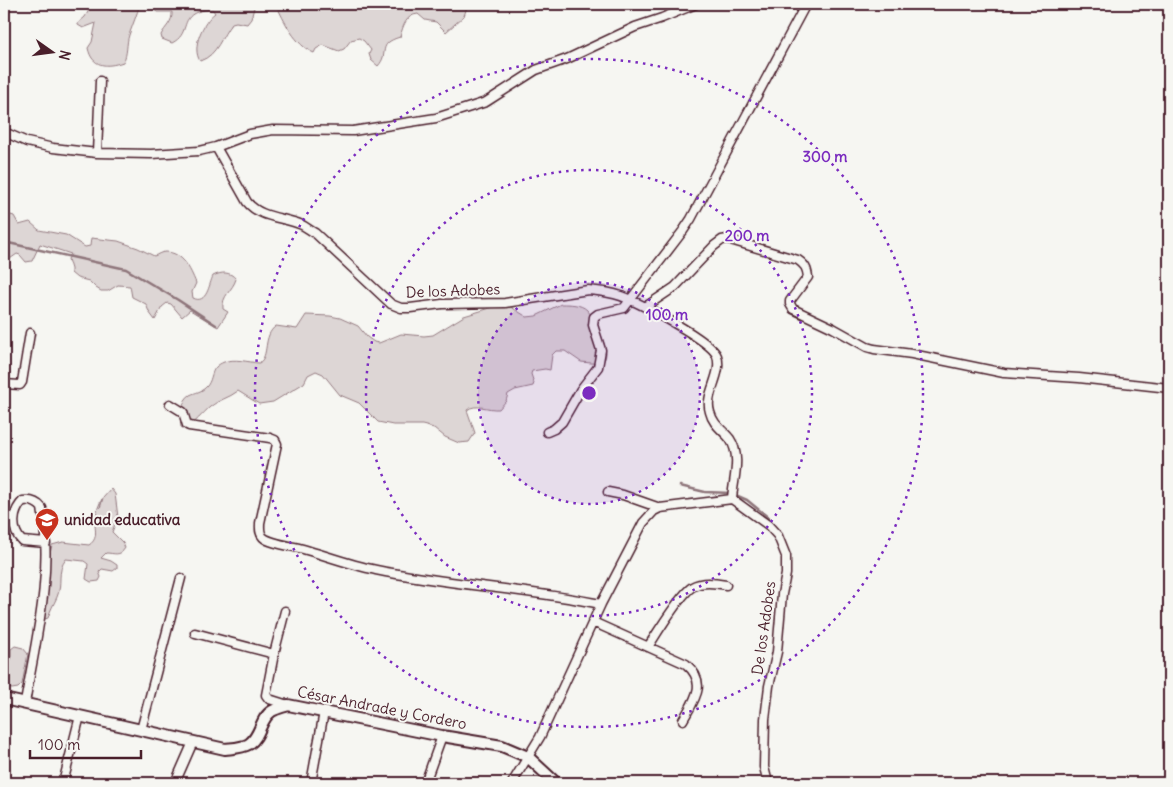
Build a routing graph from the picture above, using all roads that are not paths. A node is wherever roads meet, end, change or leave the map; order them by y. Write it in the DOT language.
graph roads {
  1 [pos="696,4"];
  2 [pos="806,4"];
  3 [pos="100,81"];
  4 [pos="4,132"];
  5 [pos="216,147"];
  6 [pos="97,153"];
  7 [pos="630,300"];
  8 [pos="645,307"];
  9 [pos="30,333"];
  10 [pos="4,384"];
  11 [pos="1169,388"];
  12 [pos="170,404"];
  13 [pos="547,432"];
  14 [pos="608,492"];
  15 [pos="732,497"];
  16 [pos="660,508"];
  17 [pos="46,543"];
  18 [pos="181,578"];
  19 [pos="726,586"];
  20 [pos="602,604"];
  21 [pos="285,612"];
  22 [pos="594,622"];
  23 [pos="195,633"];
  24 [pos="648,647"];
  25 [pos="274,654"];
  26 [pos="4,699"];
  27 [pos="25,703"];
  28 [pos="288,705"];
  29 [pos="324,712"];
  30 [pos="80,716"];
  31 [pos="683,720"];
  32 [pos="141,730"];
  33 [pos="442,736"];
  34 [pos="193,742"];
  35 [pos="528,756"];
  36 [pos="63,783"];
  37 [pos="175,783"];
  38 [pos="311,783"];
  39 [pos="425,783"];
  40 [pos="512,783"];
  41 [pos="556,783"];
  42 [pos="768,783"];
  1 -- 5 [label="street"];
  2 -- 7 [label="street"];
  3 -- 6 [label="street"];
  4 -- 6 [label="street"];
  5 -- 6 [label="street"];
  5 -- 7 [label="street, De los Adobes"];
  7 -- 8 [label="street, De los Adobes"];
  7 -- 13 [label="street"];
  8 -- 11 [label="street"];
  8 -- 15 [label="street, De los Adobes"];
  9 -- 10 [label="street"];
  12 -- 20 [label="street"];
  14 -- 16 [label="street"];
  15 -- 16 [label="street"];
  15 -- 42 [label="street, De los Adobes"];
  16 -- 20 [label="street"];
  17 -- 17 [label="street"];
  17 -- 27 [label="street"];
  18 -- 32 [label="street"];
  19 -- 24 [label="street"];
  20 -- 22 [label="street"];
  21 -- 25 [label="street"];
  22 -- 24 [label="street"];
  22 -- 35 [label="street"];
  23 -- 25 [label="street"];
  24 -- 31 [label="street"];
  25 -- 28 [label="street"];
  26 -- 27 [label="street, César Andrade y Cordero"];
  27 -- 30 [label="street, César Andrade y Cordero"];
  28 -- 29 [label="street, César Andrade y Cordero"];
  28 -- 34 [label="street, César Andrade y Cordero"];
  29 -- 33 [label="street, César Andrade y Cordero"];
  29 -- 38 [label="street"];
  30 -- 32 [label="street, César Andrade y Cordero"];
  30 -- 36 [label="street"];
  32 -- 34 [label="street, César Andrade y Cordero"];
  33 -- 35 [label="street, César Andrade y Cordero"];
  33 -- 39 [label="street"];
  34 -- 37 [label="street"];
  35 -- 40 [label="street"];
  35 -- 41 [label="street, César Andrade y Cordero"];
}
